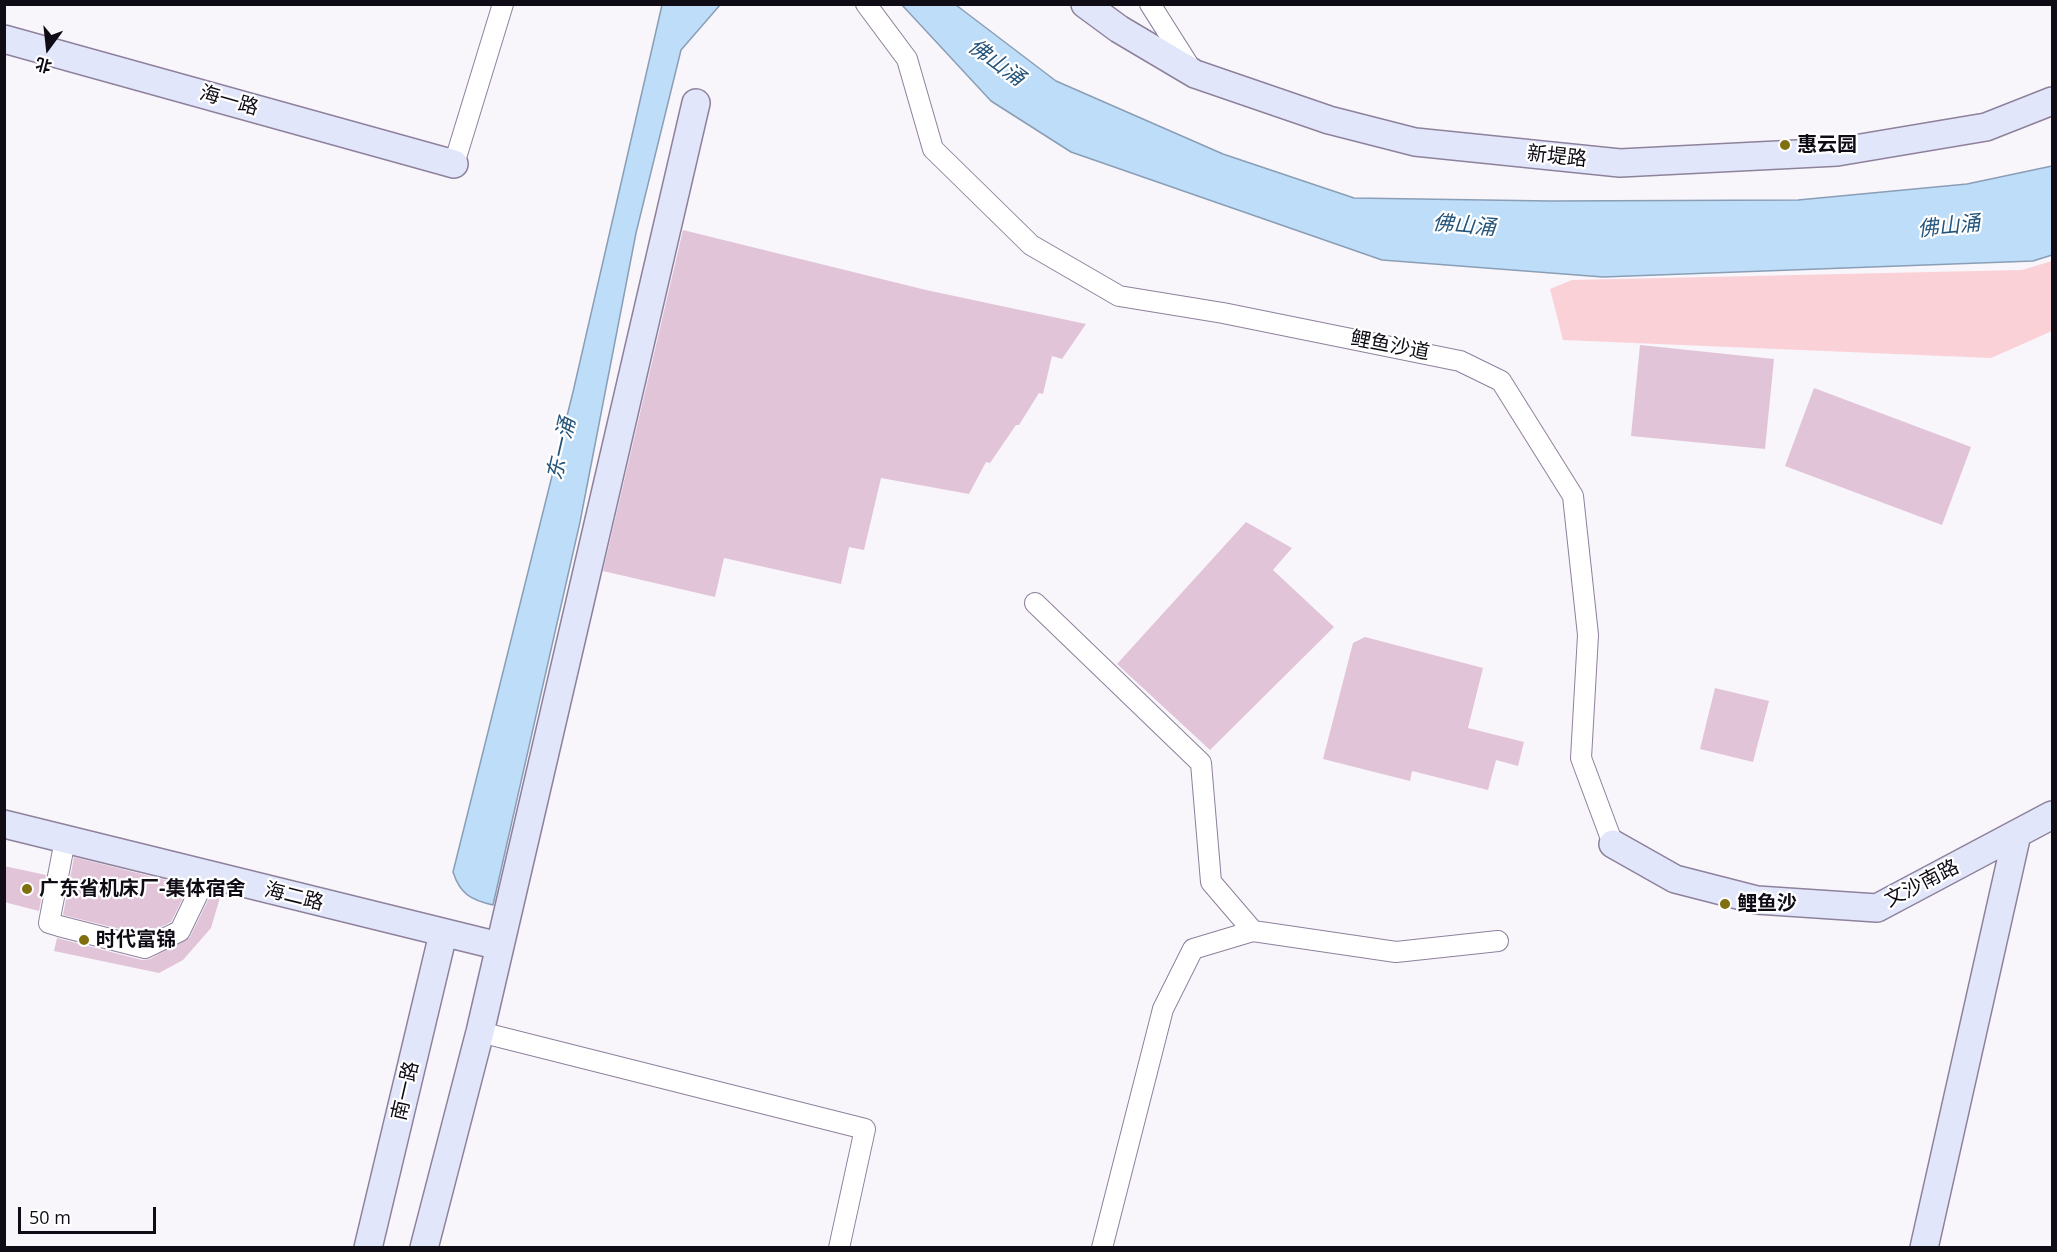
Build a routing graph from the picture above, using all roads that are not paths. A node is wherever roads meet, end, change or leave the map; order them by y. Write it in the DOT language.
graph roads {
  1 [pos="504,4"];
  2 [pos="866,4"];
  3 [pos="1085,4"];
  4 [pos="1153,6"];
  5 [pos="4,39"];
  6 [pos="1195,74"];
  7 [pos="2052,101"];
  8 [pos="696,103"];
  9 [pos="454,164"];
  10 [pos="1035,603"];
  11 [pos="2052,815"];
  12 [pos="4,825"];
  13 [pos="2018,834"];
  14 [pos="65,840"];
  15 [pos="1613,844"];
  16 [pos="207,875"];
  17 [pos="1253,931"];
  18 [pos="443,934"];
  19 [pos="1498,941"];
  20 [pos="499,946"];
  21 [pos="480,1032"];
  22 [pos="369,1248"];
  23 [pos="424,1248"];
  24 [pos="839,1248"];
  25 [pos="1102,1248"];
  26 [pos="1923,1248"];
  1 -- 9 [label="street"];
  2 -- 15 [label="street, 鲤鱼沙道"];
  3 -- 6 [label="street, 新堤路"];
  4 -- 6 [label="street"];
  5 -- 9 [label="street, 海一路"];
  6 -- 7 [label="street, 新堤路"];
  8 -- 20 [label="street"];
  10 -- 17 [label="street"];
  11 -- 13 [label="street, 文沙南路"];
  12 -- 14 [label="street, 海二路"];
  13 -- 15 [label="street, 文沙南路"];
  13 -- 26 [label="street"];
  14 -- 16 [label="street, 海二路"];
  14 -- 16 [label="street"];
  16 -- 18 [label="street, 海二路"];
  17 -- 19 [label="street"];
  17 -- 25 [label="street"];
  18 -- 20 [label="street, 海二路"];
  18 -- 22 [label="street, 南一路"];
  20 -- 21 [label="street"];
  21 -- 23 [label="street"];
  21 -- 24 [label="street"];
}
